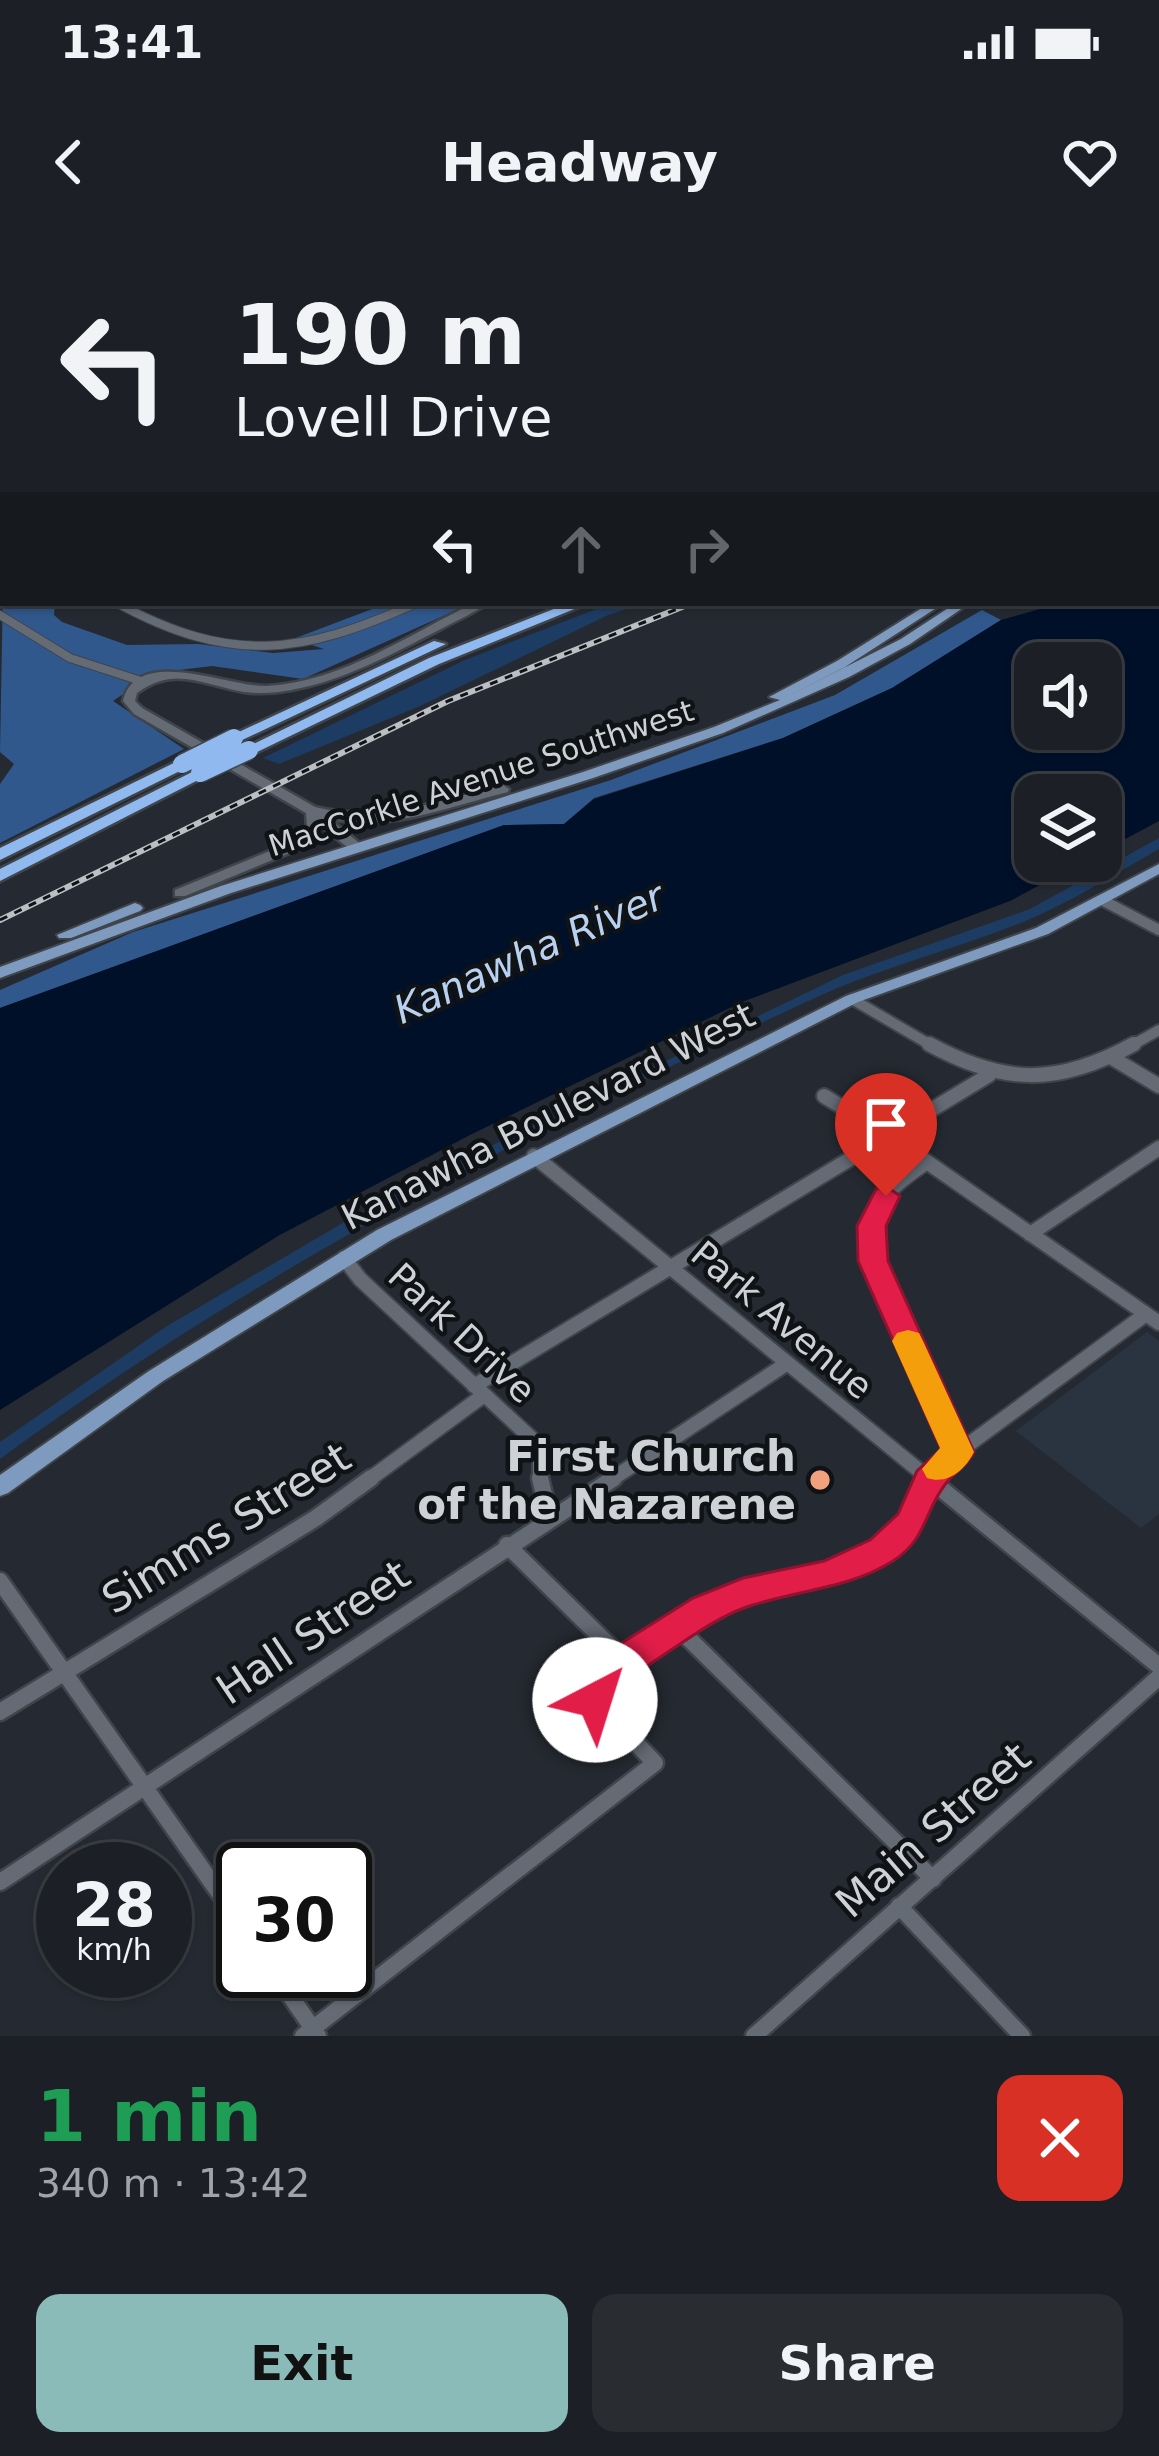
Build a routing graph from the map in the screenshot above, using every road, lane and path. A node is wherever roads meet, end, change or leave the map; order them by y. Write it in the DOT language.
graph roads {
  1 [pos="122,606"];
  2 [pos="409,606"];
  3 [pos="476,606"];
  4 [pos="538,606"];
  5 [pos="574,606"];
  6 [pos="933,606"];
  7 [pos="960,606"];
  8 [pos="0,615"];
  9 [pos="144,682"];
  10 [pos="503,789"];
  11 [pos="312,811"];
  12 [pos="351,843"];
  13 [pos="0,855"];
  14 [pos="1159,868"];
  15 [pos="0,876"];
  16 [pos="180,892"];
  17 [pos="1102,901"];
  18 [pos="1159,930"];
  19 [pos="0,961"];
  20 [pos="0,973"];
  21 [pos="852,999"];
  22 [pos="1159,1030"];
  23 [pos="1114,1059"];
  24 [pos="988,1075"];
  25 [pos="1159,1086"];
  26 [pos="824,1096"];
  27 [pos="891,1137"];
  28 [pos="1159,1148"];
  29 [pos="534,1156"];
  30 [pos="927,1162"];
  31 [pos="1030,1234"];
  32 [pos="344,1258"];
  33 [pos="671,1266"];
  34 [pos="1152,1318"];
  35 [pos="786,1364"];
  36 [pos="479,1391"];
  37 [pos="958,1452"];
  38 [pos="929,1480"];
  39 [pos="0,1486"];
  40 [pos="550,1519"];
  41 [pos="507,1545"];
  42 [pos="0,1581"];
  43 [pos="677,1628"];
  44 [pos="625,1660"];
  45 [pos="1159,1666"];
  46 [pos="64,1673"];
  47 [pos="1159,1678"];
  48 [pos="0,1712"];
  49 [pos="147,1786"];
  50 [pos="933,1879"];
  51 [pos="0,1882"];
  52 [pos="216,1887"];
  53 [pos="899,1906"];
  54 [pos="289,1998"];
  55 [pos="311,2034"];
  56 [pos="754,2036"];
  57 [pos="1022,2036"];
  1 -- 2 [label="street"];
  3 -- 9 [label="main road"];
  4 -- 13 [label="highway, bridge"];
  5 -- 15 [label="highway, bridge"];
  6 -- 10 [label="main road, MacCorkle Avenue Southwest"];
  7 -- 12 [label="main road, MacCorkle Avenue Southwest"];
  8 -- 9 [label="street"];
  9 -- 11 [label="main road"];
  10 -- 11 [label="main road"];
  10 -- 12 [label="main road, MacCorkle Avenue Southwest"];
  11 -- 12 [label="main road"];
  11 -- 16 [label="main road"];
  12 -- 16 [label="main road, MacCorkle Avenue Southwest"];
  12 -- 20 [label="main road, MacCorkle Avenue Southwest"];
  14 -- 17 [label="main road, Kanawha Boulevard West"];
  16 -- 19 [label="main road, MacCorkle Avenue Southwest"];
  17 -- 18 [label="street"];
  17 -- 21 [label="main road, Kanawha Boulevard West"];
  21 -- 24 [label="street"];
  21 -- 29 [label="main road, Kanawha Boulevard West"];
  22 -- 23 [label="street"];
  23 -- 24 [label="street"];
  23 -- 25 [label="street"];
  24 -- 27 [label="street, Simms Street"];
  26 -- 27 [label="street"];
  27 -- 30 [label="street"];
  27 -- 33 [label="street, Simms Street"];
  28 -- 31 [label="street"];
  29 -- 32 [label="main road, Kanawha Boulevard West"];
  29 -- 33 [label="street, Park Avenue"];
  30 -- 31 [label="street"];
  30 -- 37 [label="street"];
  31 -- 34 [label="street"];
  32 -- 36 [label="street, Park Drive"];
  32 -- 39 [label="main road, Kanawha Boulevard West"];
  33 -- 35 [label="street, Park Avenue"];
  33 -- 36 [label="street, Simms Street"];
  34 -- 37 [label="street"];
  35 -- 38 [label="street, Park Avenue"];
  35 -- 40 [label="street, Hall Street"];
  36 -- 40 [label="street, Park Drive"];
  36 -- 46 [label="street, Simms Street"];
  37 -- 38 [label="street"];
  38 -- 43 [label="street"];
  38 -- 45 [label="street, Park Avenue"];
  40 -- 41 [label="street, Hall Street"];
  41 -- 44 [label="street"];
  41 -- 49 [label="street, Hall Street"];
  42 -- 46 [label="street"];
  43 -- 44 [label="street"];
  43 -- 50 [label="street"];
  44 -- 55 [label="street"];
  46 -- 48 [label="street, Simms Street"];
  46 -- 49 [label="street"];
  47 -- 50 [label="street, Main Street"];
  49 -- 51 [label="street, Hall Street"];
  49 -- 52 [label="street"];
  50 -- 53 [label="street, Main Street"];
  53 -- 56 [label="street, Main Street"];
  53 -- 57 [label="street"];
  54 -- 55 [label="street"];
}
